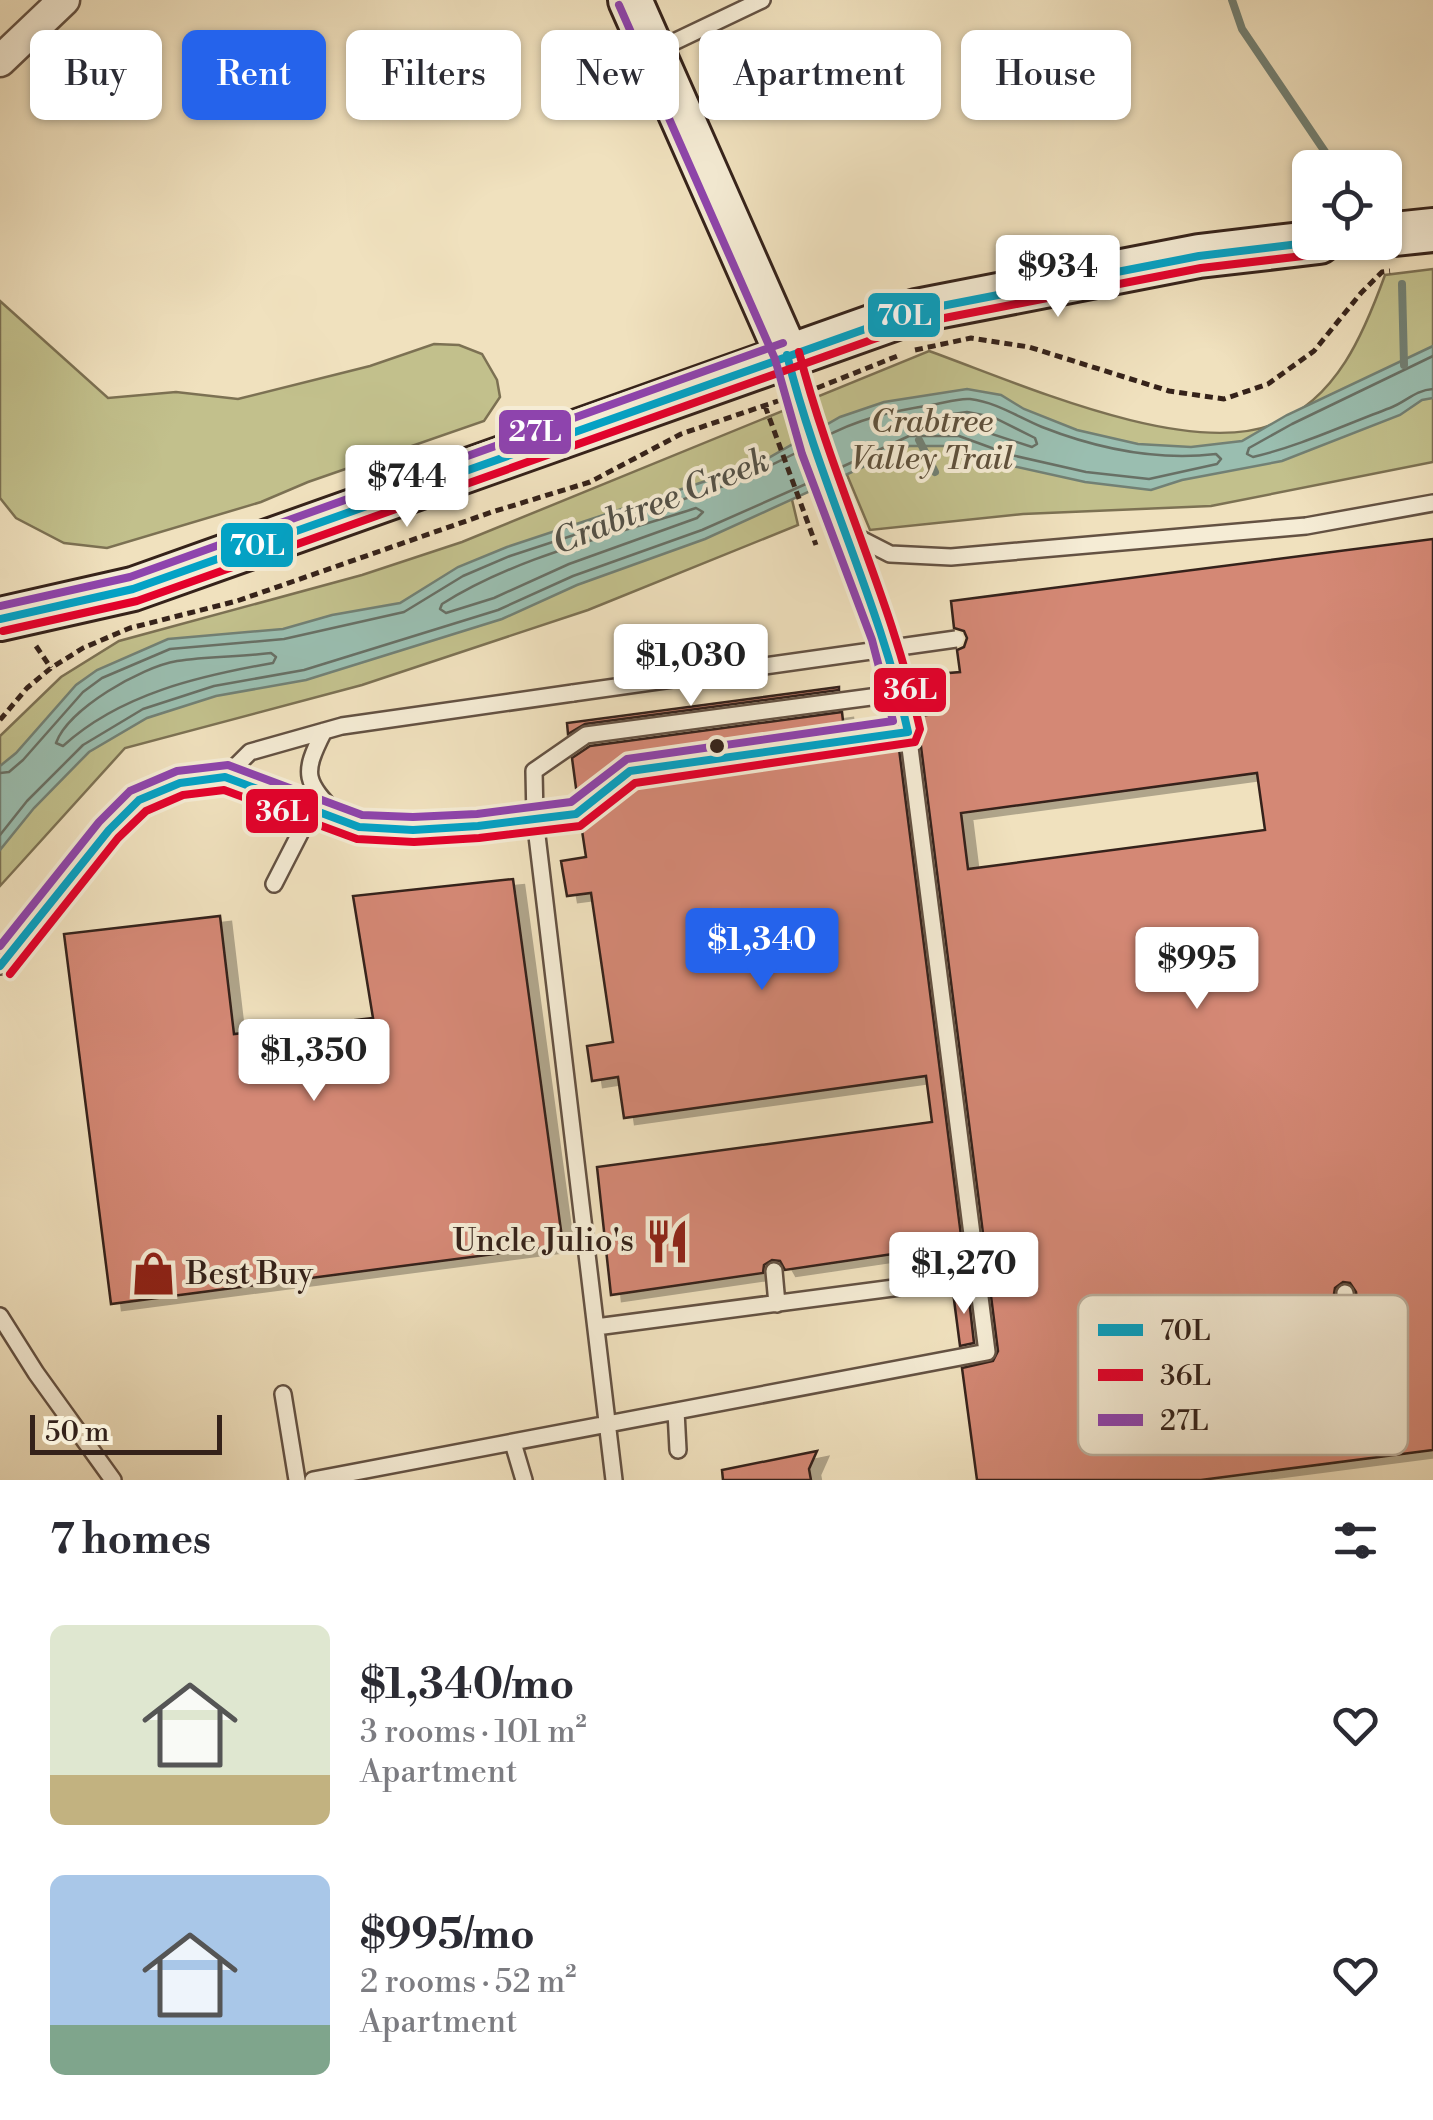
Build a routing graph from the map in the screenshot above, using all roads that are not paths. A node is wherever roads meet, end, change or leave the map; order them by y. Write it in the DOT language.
graph roads {
  1 [pos="630,0"];
  2 [pos="762,0"];
  3 [pos="48,5"];
  4 [pos="643,30"];
  5 [pos="679,39"];
  6 [pos="0,60"];
  7 [pos="679,112"];
  8 [pos="1433,230"];
  9 [pos="1292,245"];
  10 [pos="1402,246"];
  11 [pos="787,354"];
  12 [pos="1433,503"];
  13 [pos="844,530"];
  14 [pos="0,619"];
  15 [pos="956,639"];
  16 [pos="901,693"];
  17 [pos="905,714"];
  18 [pos="324,731"];
  19 [pos="908,732"];
  20 [pos="879,736"];
  21 [pos="848,741"];
  22 [pos="225,777"];
  23 [pos="313,808"];
  24 [pos="576,814"];
  25 [pos="535,819"];
  26 [pos="342,820"];
  27 [pos="274,884"];
  28 [pos="5,960"];
  29 [pos="0,974"];
  30 [pos="774,1271"];
  31 [pos="977,1277"];
  32 [pos="1345,1292"];
  33 [pos="1345,1295"];
  34 [pos="776,1304"];
  35 [pos="1,1317"];
  36 [pos="596,1328"];
  37 [pos="283,1394"];
  38 [pos="676,1411"];
  39 [pos="608,1425"];
  40 [pos="514,1442"];
  41 [pos="678,1450"];
  42 [pos="371,1475"];
  43 [pos="113,1480"];
  44 [pos="297,1480"];
  45 [pos="313,1480"];
  46 [pos="524,1480"];
  47 [pos="614,1480"];
  1 -- 4 [label="street"];
  2 -- 5 [label="lane"];
  3 -- 6 [label="street"];
  7 -- 11 [label="street"];
  8 -- 10 [label="street"];
  9 -- 11 [label="street"];
  11 -- 13 [label="lane"];
  11 -- 14 [label="street"];
  12 -- 13 [label="lane"];
  13 -- 16 [label="lane"];
  15 -- 18 [label="lane, bridge"];
  16 -- 17 [label="lane"];
  16 -- 25 [label="lane"];
  18 -- 22 [label="lane"];
  18 -- 26 [label="lane"];
  19 -- 31 [label="lane"];
  20 -- 21 [label="lane"];
  22 -- 23 [label="lane"];
  22 -- 28 [label="lane"];
  23 -- 26 [label="lane"];
  23 -- 27 [label="lane"];
  24 -- 25 [label="lane"];
  25 -- 26 [label="lane"];
  25 -- 36 [label="lane"];
  28 -- 29 [label="lane"];
  30 -- 34 [label="lane"];
  31 -- 34 [label="lane"];
  31 -- 38 [label="lane"];
  32 -- 33 [label="lane"];
  34 -- 36 [label="lane"];
  35 -- 43 [label="lane"];
  36 -- 39 [label="lane"];
  37 -- 44 [label="lane"];
  38 -- 39 [label="lane"];
  38 -- 41 [label="lane"];
  39 -- 40 [label="lane"];
  39 -- 47 [label="lane"];
  40 -- 42 [label="lane"];
  40 -- 46 [label="lane"];
  42 -- 45 [label="lane"];
}
